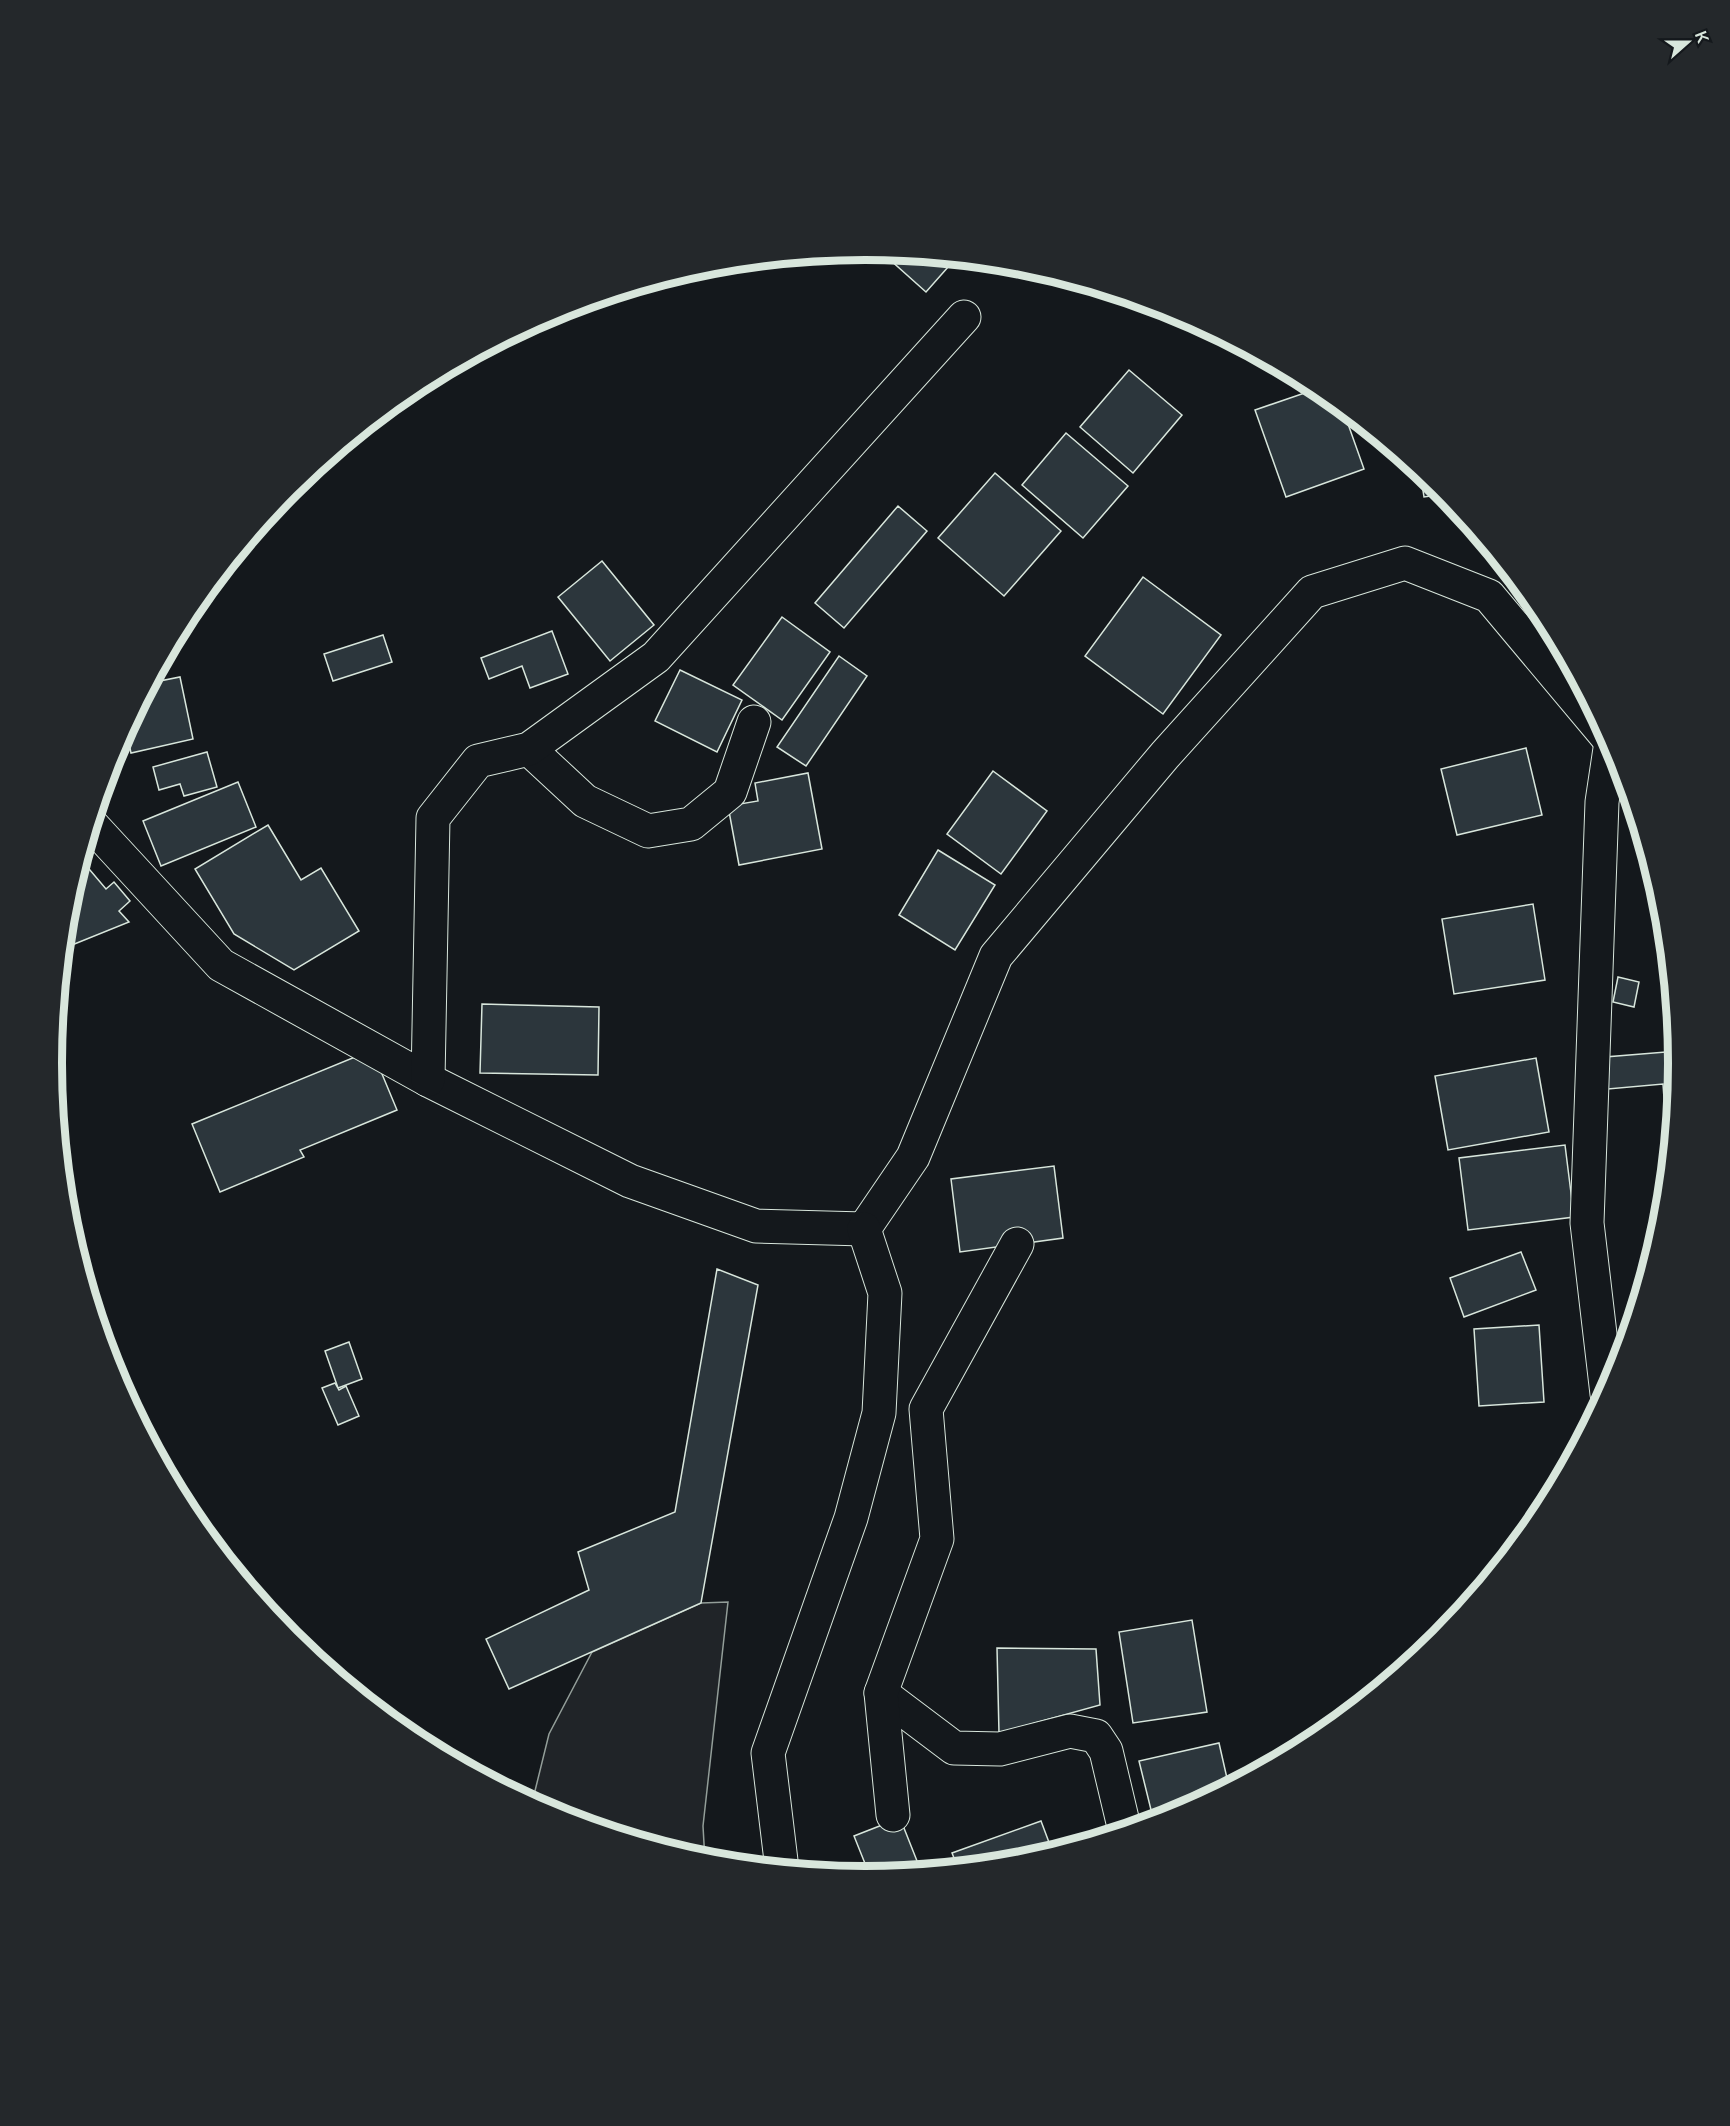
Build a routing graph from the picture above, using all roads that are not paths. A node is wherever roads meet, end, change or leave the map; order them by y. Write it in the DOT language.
graph roads {
  1 [pos="964,317"];
  2 [pos="1590,716"];
  3 [pos="754,722"];
  4 [pos="529,749"];
  5 [pos="1609,761"];
  6 [pos="96,831"];
  7 [pos="428,1080"];
  8 [pos="864,1229"];
  9 [pos="1017,1244"];
  10 [pos="1605,1375"];
  11 [pos="926,1409"];
  12 [pos="879,1413"];
  13 [pos="881,1693"];
  14 [pos="893,1815"];
  15 [pos="1123,1824"];
  16 [pos="782,1862"];
  1 -- 4 [label="street"];
  2 -- 8 [label="street"];
  3 -- 4 [label="street"];
  4 -- 7 [label="street"];
  5 -- 10 [label="street"];
  6 -- 7 [label="street"];
  7 -- 8 [label="street"];
  8 -- 12 [label="street"];
  9 -- 11 [label="street"];
  11 -- 12 [label="street"];
  11 -- 13 [label="street"];
  12 -- 16 [label="street"];
  13 -- 14 [label="street"];
  13 -- 15 [label="street"];
}
